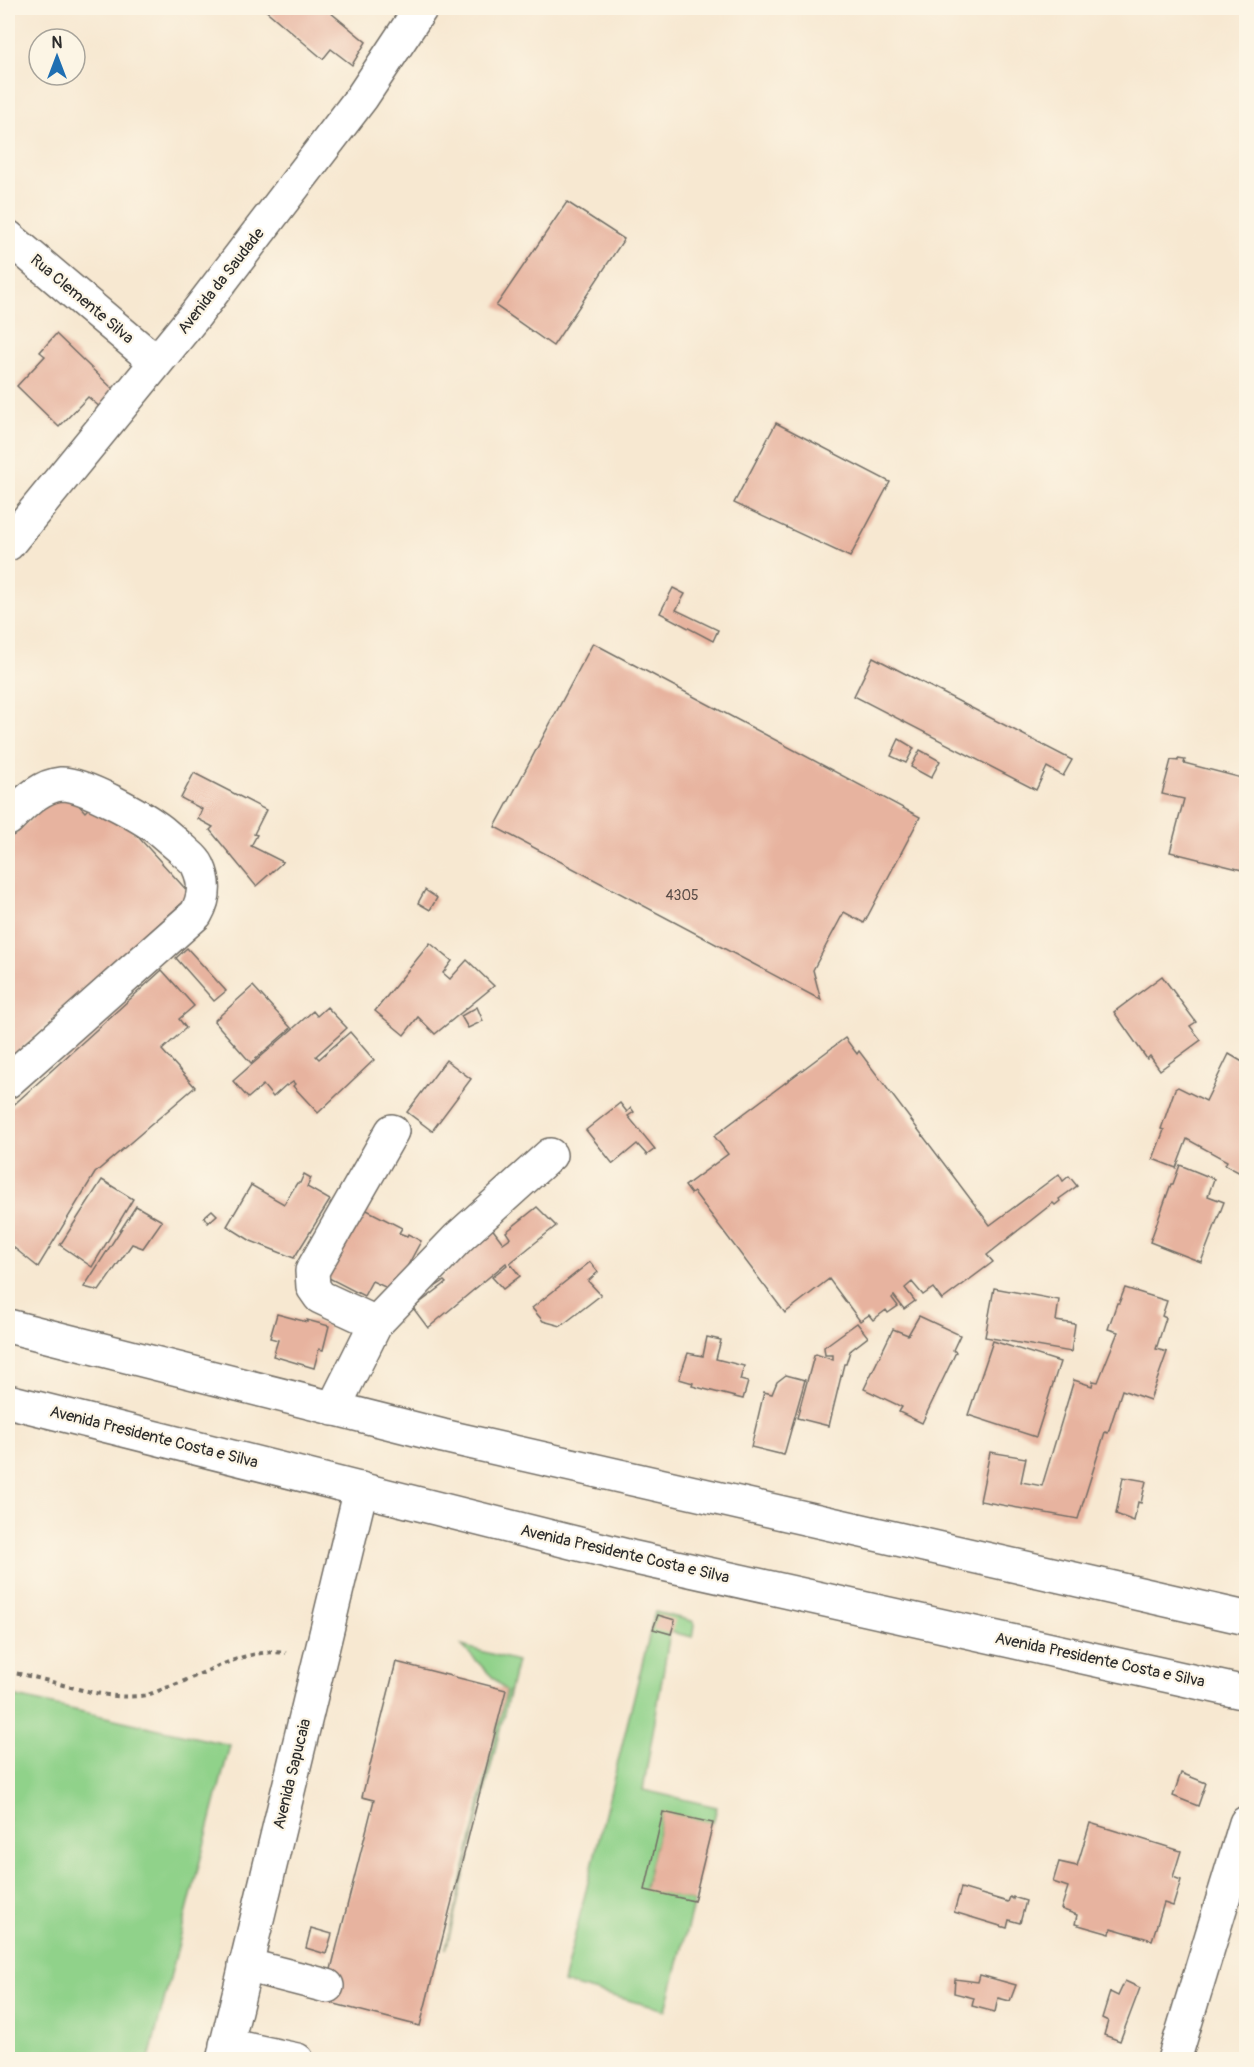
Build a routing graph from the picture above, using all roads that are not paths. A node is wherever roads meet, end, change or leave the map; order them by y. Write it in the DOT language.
graph roads {
  1 [pos="421,8"];
  2 [pos="8,237"];
  3 [pos="156,362"];
  4 [pos="8,544"];
  5 [pos="8,819"];
  6 [pos="8,1081"];
  7 [pos="392,1131"];
  8 [pos="550,1155"];
  9 [pos="376,1323"];
  10 [pos="8,1326"];
  11 [pos="8,1401"];
  12 [pos="333,1409"];
  13 [pos="361,1489"];
  14 [pos="1246,1618"];
  15 [pos="1246,1693"];
  16 [pos="1246,1823"];
  17 [pos="245,1965"];
  18 [pos="327,1986"];
  19 [pos="225,2052"];
  20 [pos="297,2060"];
  21 [pos="1174,2060"];
  1 -- 3 [label="main road, Avenida da Saudade"];
  2 -- 3 [label="main road, Rua Clemente Silva"];
  3 -- 4 [label="main road, Avenida da Saudade"];
  5 -- 6 [label="main road"];
  7 -- 9 [label="main road"];
  8 -- 9 [label="main road"];
  9 -- 12 [label="main road"];
  10 -- 12 [label="main road"];
  11 -- 13 [label="main road, Avenida Presidente Costa e Silva"];
  12 -- 14 [label="main road"];
  13 -- 15 [label="main road, Avenida Presidente Costa e Silva"];
  13 -- 17 [label="main road, Avenida Sapucaia"];
  16 -- 21 [label="main road"];
  17 -- 18 [label="main road"];
  17 -- 19 [label="main road, Avenida Sapucaia"];
  19 -- 20 [label="main road"];
}
